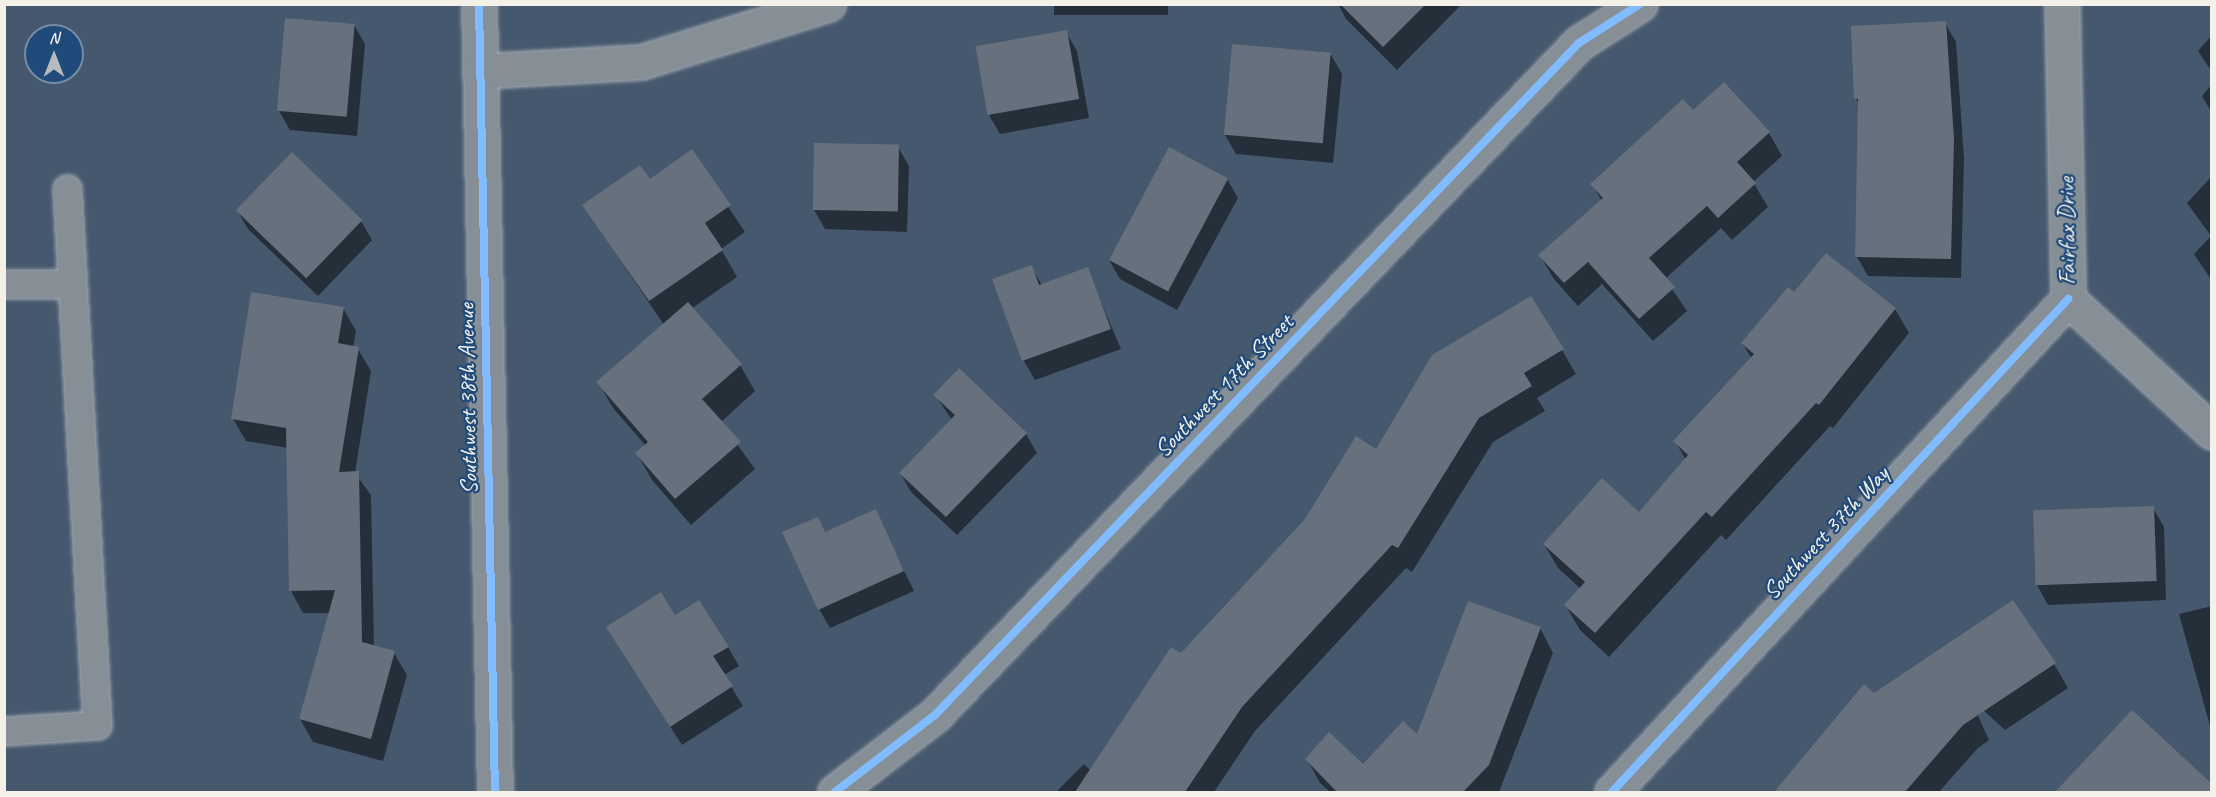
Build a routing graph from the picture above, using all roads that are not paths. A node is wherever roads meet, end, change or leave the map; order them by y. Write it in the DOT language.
graph roads {
  1 [pos="479,4"];
  2 [pos="828,4"];
  3 [pos="1640,4"];
  4 [pos="2062,4"];
  5 [pos="481,71"];
  6 [pos="67,189"];
  7 [pos="4,284"];
  8 [pos="72,284"];
  9 [pos="2068,299"];
  10 [pos="2211,432"];
  11 [pos="4,731"];
  12 [pos="495,792"];
  13 [pos="835,792"];
  14 [pos="1612,792"];
  1 -- 5 [label="street, Southwest 38th Avenue"];
  2 -- 5 [label="street"];
  3 -- 13 [label="street, Southwest 17th Street"];
  4 -- 9 [label="street, Fairfax Drive"];
  5 -- 12 [label="street, Southwest 38th Avenue"];
  6 -- 8 [label="lane"];
  7 -- 8 [label="lane"];
  8 -- 11 [label="lane"];
  9 -- 10 [label="street, Fairfax Drive"];
  9 -- 14 [label="street, Southwest 37th Way"];
}
